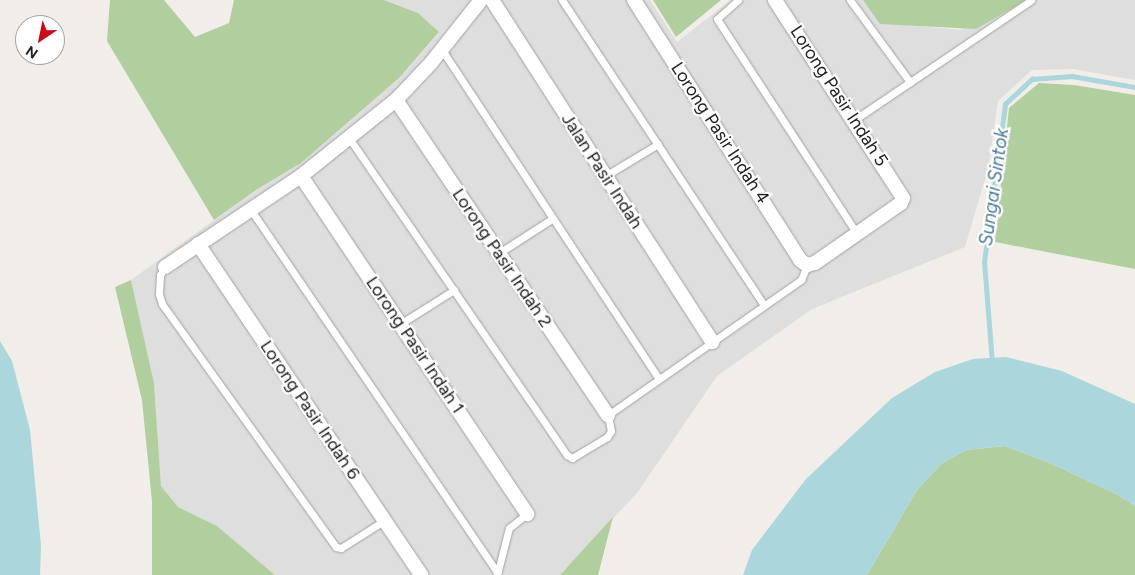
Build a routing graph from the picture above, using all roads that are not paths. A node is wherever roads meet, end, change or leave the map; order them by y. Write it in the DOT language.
graph roads {
  1 [pos="481,0"];
  2 [pos="492,0"];
  3 [pos="562,0"];
  4 [pos="634,0"];
  5 [pos="738,0"];
  6 [pos="776,0"];
  7 [pos="850,0"];
  8 [pos="1031,0"];
  9 [pos="442,50"];
  10 [pos="910,82"];
  11 [pos="396,100"];
  12 [pos="854,120"];
  13 [pos="349,138"];
  14 [pos="658,144"];
  15 [pos="301,176"];
  16 [pos="605,176"];
  17 [pos="251,210"];
  18 [pos="553,218"];
  19 [pos="857,234"];
  20 [pos="198,244"];
  21 [pos="499,253"];
  22 [pos="807,265"];
  23 [pos="165,267"];
  24 [pos="454,290"];
  25 [pos="764,306"];
  26 [pos="400,324"];
  27 [pos="712,342"];
  28 [pos="659,379"];
  29 [pos="608,416"];
  30 [pos="527,514"];
  31 [pos="385,520"];
  32 [pos="421,575"];
  1 -- 9 [label="street"];
  2 -- 16 [label="street, Jalan Pasir Indah"];
  3 -- 14 [label="lane"];
  4 -- 22 [label="street, Lorong Pasir Indah 4"];
  5 -- 19 [label="lane"];
  6 -- 12 [label="street, Lorong Pasir Indah 5"];
  7 -- 10 [label="lane"];
  8 -- 10 [label="lane"];
  9 -- 11 [label="street"];
  9 -- 18 [label="lane"];
  10 -- 12 [label="lane"];
  11 -- 13 [label="street"];
  11 -- 21 [label="street, Lorong Pasir Indah 2"];
  12 -- 19 [label="street, Lorong Pasir Indah 5"];
  13 -- 15 [label="street"];
  13 -- 24 [label="lane"];
  14 -- 16 [label="lane"];
  14 -- 25 [label="lane"];
  15 -- 17 [label="street"];
  15 -- 26 [label="street, Lorong Pasir Indah 1"];
  16 -- 27 [label="street, Jalan Pasir Indah"];
  17 -- 20 [label="street"];
  17 -- 30 [label="lane"];
  18 -- 21 [label="lane"];
  18 -- 28 [label="lane"];
  19 -- 22 [label="street"];
  20 -- 23 [label="street"];
  20 -- 31 [label="street, Lorong Pasir Indah 6"];
  21 -- 29 [label="street, Lorong Pasir Indah 2"];
  22 -- 25 [label="lane"];
  23 -- 31 [label="lane"];
  24 -- 26 [label="lane"];
  24 -- 29 [label="lane"];
  25 -- 27 [label="lane"];
  26 -- 30 [label="street, Lorong Pasir Indah 1"];
  27 -- 28 [label="lane"];
  28 -- 29 [label="lane"];
  31 -- 32 [label="street, Lorong Pasir Indah 6"];
}
